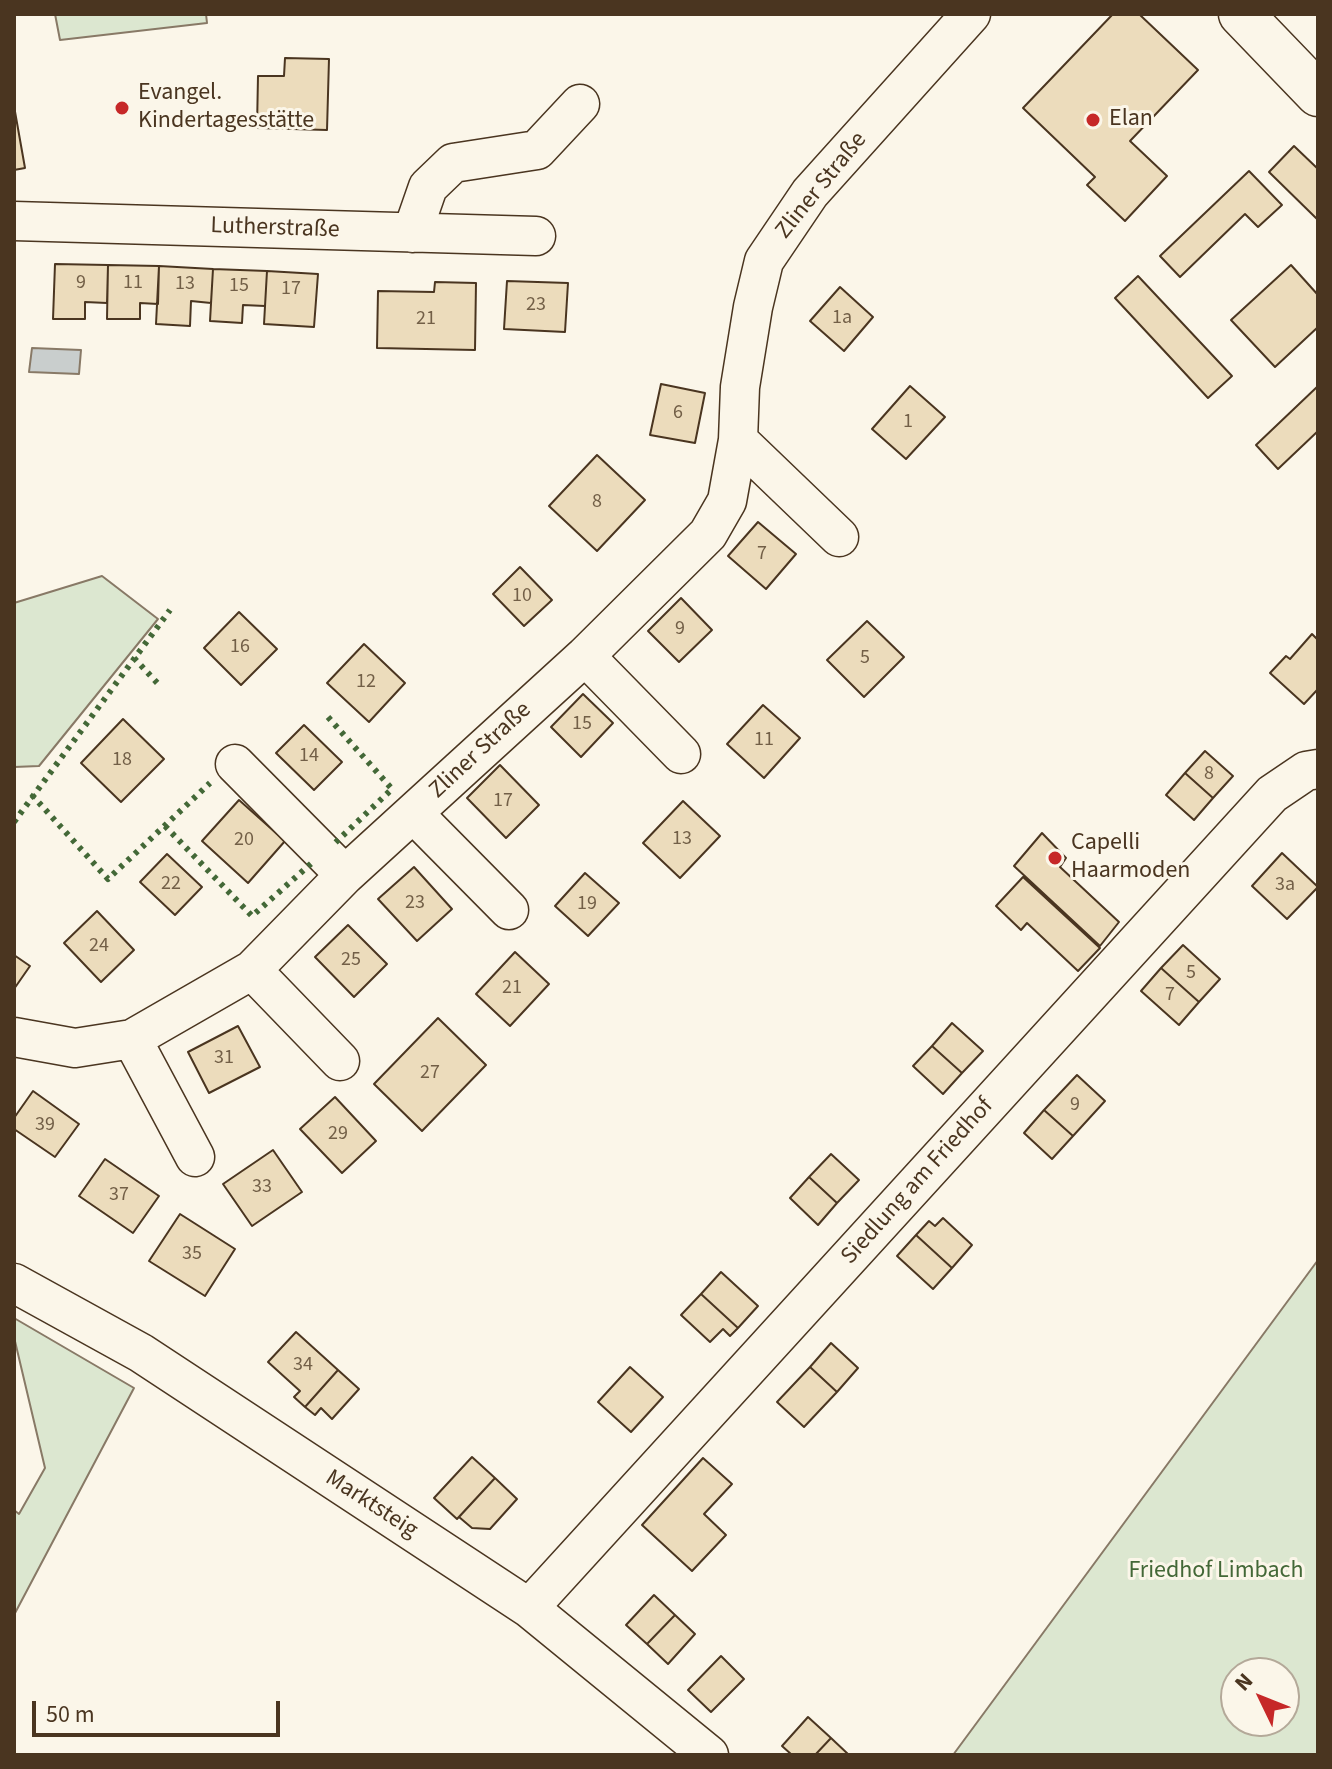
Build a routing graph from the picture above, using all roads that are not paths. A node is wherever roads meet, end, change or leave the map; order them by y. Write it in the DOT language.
graph roads {
  1 [pos="971,14"];
  2 [pos="1241,14"];
  3 [pos="1318,94"];
  4 [pos="580,104"];
  5 [pos="14,221"];
  6 [pos="412,233"];
  7 [pos="536,236"];
  8 [pos="738,440"];
  9 [pos="839,537"];
  10 [pos="585,656"];
  11 [pos="681,754"];
  12 [pos="235,764"];
  13 [pos="1318,769"];
  14 [pos="413,813"];
  15 [pos="345,875"];
  16 [pos="509,910"];
  17 [pos="252,970"];
  18 [pos="14,1037"];
  19 [pos="132,1039"];
  20 [pos="340,1061"];
  21 [pos="195,1157"];
  22 [pos="14,1283"];
  23 [pos="529,1608"];
  24 [pos="709,1755"];
  1 -- 8 [label="street, Zliner Straße"];
  2 -- 3 [label="main road"];
  4 -- 6 [label="street"];
  5 -- 6 [label="street, Lutherstraße"];
  6 -- 7 [label="street, Lutherstraße"];
  8 -- 9 [label="street"];
  8 -- 10 [label="street, Zliner Straße"];
  10 -- 11 [label="street"];
  10 -- 14 [label="street, Zliner Straße"];
  12 -- 15 [label="street"];
  13 -- 23 [label="street, Siedlung am Friedhof"];
  14 -- 15 [label="street, Zliner Straße"];
  14 -- 16 [label="street, Zliner Straße"];
  15 -- 17 [label="street, Zliner Straße"];
  17 -- 19 [label="street, Zliner Straße"];
  17 -- 20 [label="street"];
  18 -- 19 [label="street, Zliner Straße"];
  19 -- 21 [label="street"];
  22 -- 23 [label="street, Marktsteig"];
  23 -- 24 [label="street, Marktsteig"];
}
